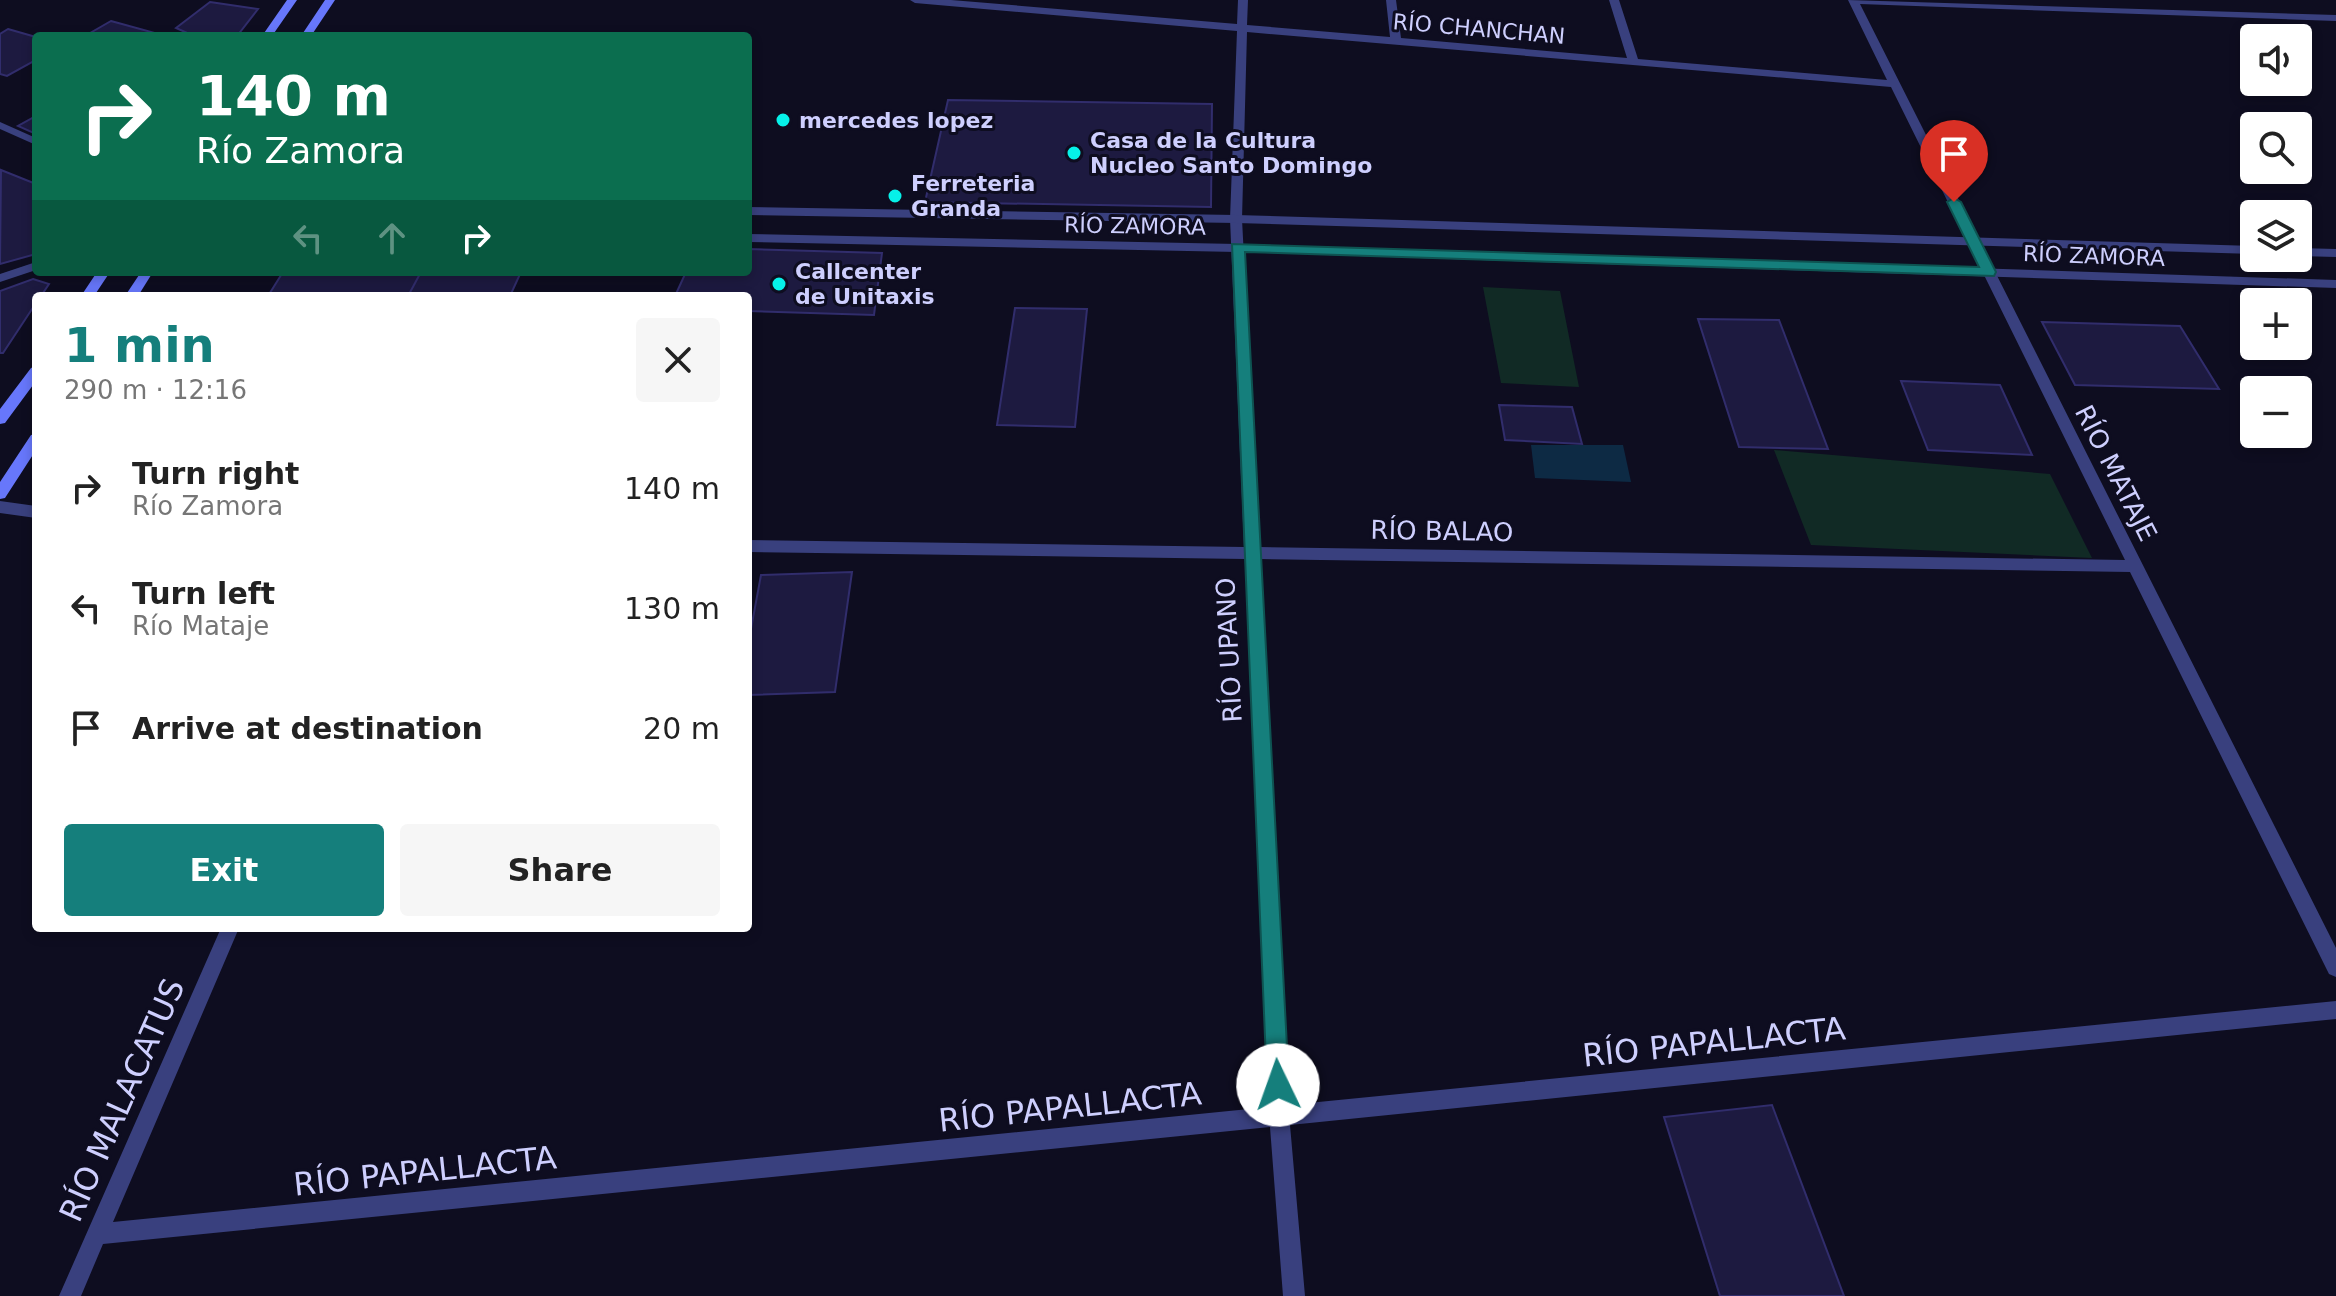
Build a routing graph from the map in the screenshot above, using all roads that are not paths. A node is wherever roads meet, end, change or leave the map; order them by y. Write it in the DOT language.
graph roads {
  1 [pos="292,0"];
  2 [pos="330,0"];
  3 [pos="915,0"];
  4 [pos="1243,0"];
  5 [pos="1391,0"];
  6 [pos="1614,0"];
  7 [pos="1853,0"];
  8 [pos="2336,18"];
  9 [pos="1242,26"];
  10 [pos="270,32"];
  11 [pos="309,32"];
  12 [pos="1396,41"];
  13 [pos="1634,63"];
  14 [pos="1897,84"];
  15 [pos="0,125"];
  16 [pos="32,140"];
  17 [pos="752,211"];
  18 [pos="1236,219"];
  19 [pos="752,238"];
  20 [pos="1973,242"];
  21 [pos="1237,248"];
  22 [pos="2240,250"];
  23 [pos="2312,252"];
  24 [pos="2336,253"];
  25 [pos="32,267"];
  26 [pos="1989,272"];
  27 [pos="0,278"];
  28 [pos="2336,284"];
  29 [pos="32,376"];
  30 [pos="0,419"];
  31 [pos="32,445"];
  32 [pos="0,494"];
  33 [pos="0,507"];
  34 [pos="32,511"];
  35 [pos="752,546"];
  36 [pos="1252,552"];
  37 [pos="2136,566"];
  38 [pos="228,932"];
  39 [pos="2336,968"];
  40 [pos="2336,1010"];
  41 [pos="1279,1116"];
  42 [pos="96,1234"];
  43 [pos="70,1296"];
  44 [pos="1294,1296"];
  1 -- 10 [label="main road"];
  2 -- 11 [label="main road"];
  3 -- 9 [label="street, RÍO CHANCHAN"];
  4 -- 9 [label="street, RÍO UPANO"];
  5 -- 12 [label="street"];
  6 -- 13 [label="street"];
  7 -- 8 [label="street"];
  7 -- 14 [label="street, RÍO MATAJE"];
  9 -- 12 [label="street, RÍO CHANCHAN"];
  9 -- 18 [label="street, RÍO UPANO"];
  12 -- 13 [label="street, RÍO CHANCHAN"];
  13 -- 14 [label="street, RÍO CHANCHAN"];
  14 -- 20 [label="street, RÍO MATAJE"];
  15 -- 16 [label="street"];
  17 -- 18 [label="street, RÍO ZAMORA"];
  18 -- 20 [label="street, RÍO ZAMORA"];
  18 -- 21 [label="street, RÍO UPANO"];
  19 -- 21 [label="street, RÍO ZAMORA"];
  20 -- 22 [label="street, RÍO ZAMORA"];
  20 -- 26 [label="street, RÍO MATAJE"];
  21 -- 26 [label="street, RÍO ZAMORA"];
  21 -- 36 [label="street, RÍO UPANO"];
  23 -- 24 [label="street"];
  25 -- 27 [label="street"];
  26 -- 28 [label="street, RÍO ZAMORA"];
  26 -- 37 [label="street, RÍO MATAJE"];
  29 -- 30 [label="main road"];
  31 -- 32 [label="main road"];
  33 -- 34 [label="street"];
  35 -- 36 [label="street, RÍO BALAO"];
  36 -- 37 [label="street, RÍO BALAO"];
  36 -- 41 [label="street, RÍO UPANO"];
  37 -- 39 [label="street, RÍO MATAJE"];
  38 -- 42 [label="street, RÍO MALACATUS"];
  40 -- 41 [label="street, RÍO PAPALLACTA"];
  41 -- 42 [label="street, RÍO PAPALLACTA"];
  41 -- 44 [label="street, RÍO UPANO"];
  42 -- 43 [label="street, RÍO MALACATUS"];
}
